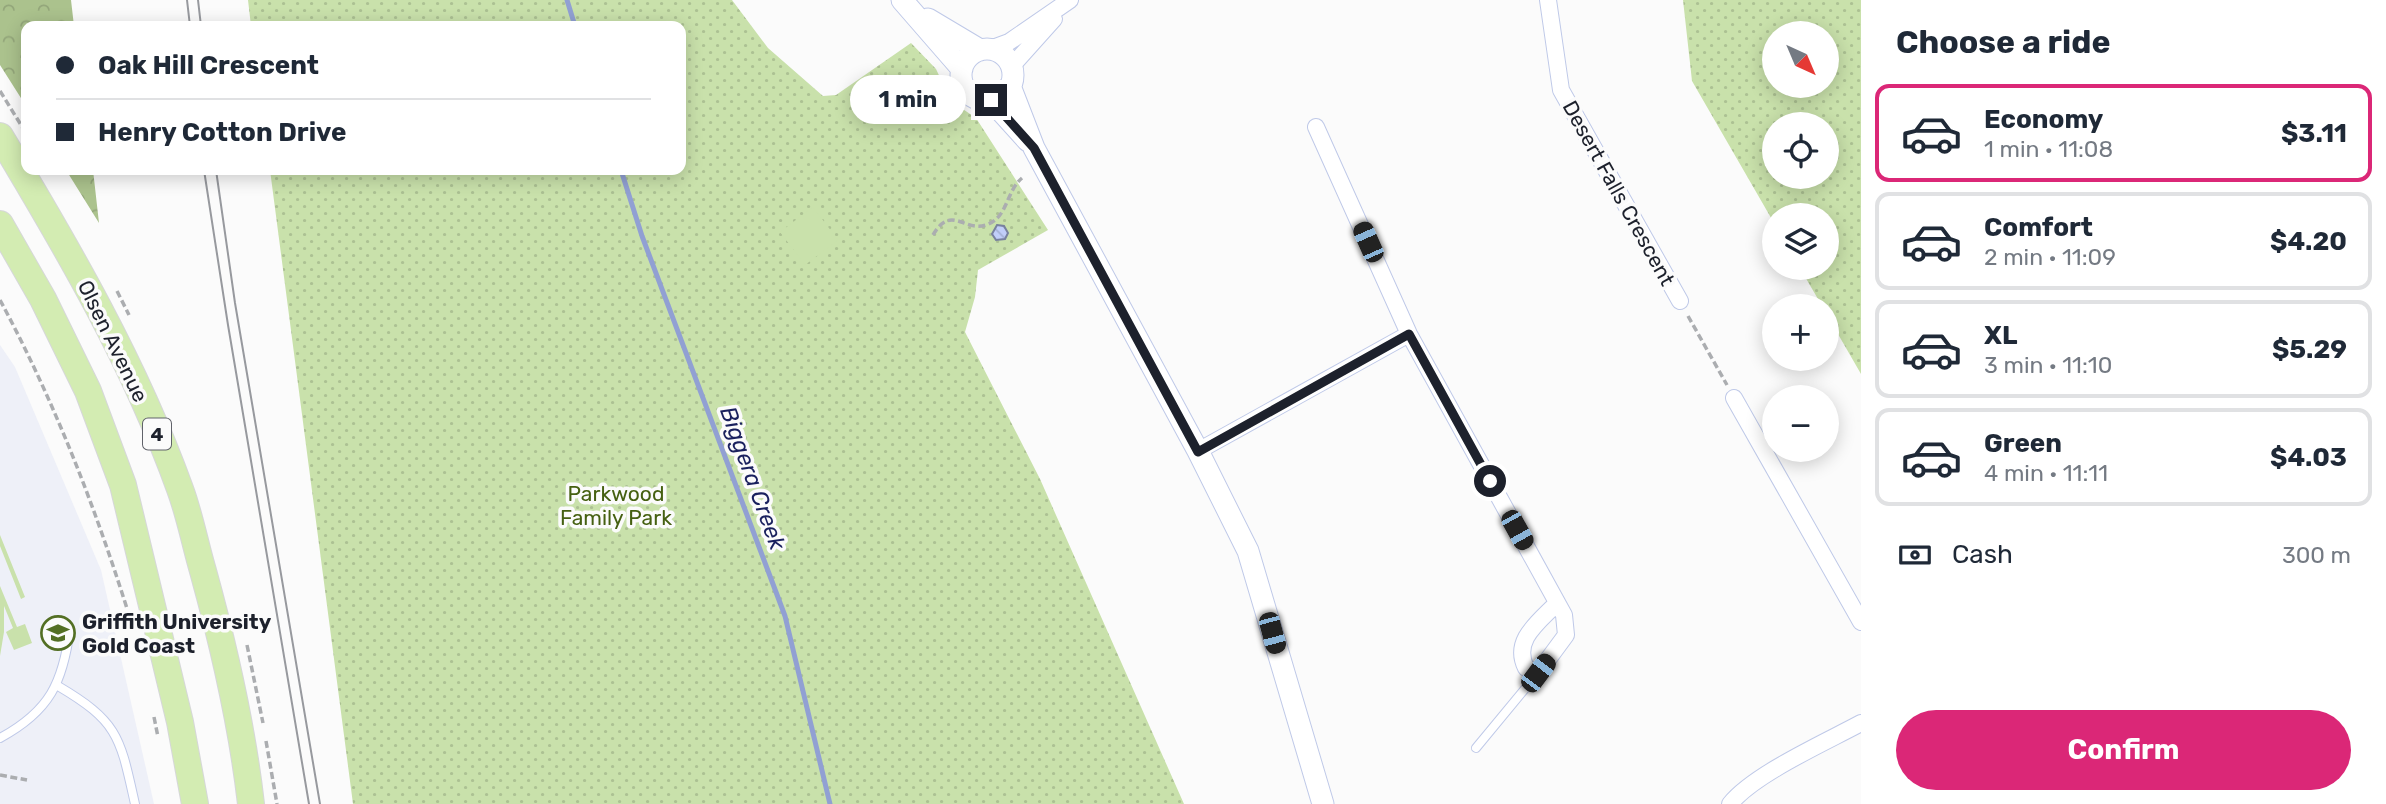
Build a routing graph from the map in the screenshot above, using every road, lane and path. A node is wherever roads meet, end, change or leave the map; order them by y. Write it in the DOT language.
graph roads {
  1 [pos="1069,0"];
  2 [pos="1548,0"];
  3 [pos="908,6"];
  4 [pos="985,50"];
  5 [pos="962,69"];
  6 [pos="1010,76"];
  7 [pos="0,91"];
  8 [pos="991,100"];
  9 [pos="21,125"];
  10 [pos="1316,127"];
  11 [pos="0,136"];
  12 [pos="1034,148"];
  13 [pos="21,171"];
  14 [pos="24,175"];
  15 [pos="1022,178"];
  16 [pos="0,224"];
  17 [pos="933,235"];
  18 [pos="0,300"];
  19 [pos="1680,302"];
  20 [pos="1409,334"];
  21 [pos="1734,398"];
  22 [pos="1198,452"];
  23 [pos="1558,603"];
  24 [pos="1861,622"];
  25 [pos="70,629"];
  26 [pos="137,644"];
  27 [pos="1538,673"];
  28 [pos="58,686"];
  29 [pos="153,710"];
  30 [pos="1861,723"];
  31 [pos="158,737"];
  32 [pos="0,738"];
  33 [pos="1476,748"];
  34 [pos="0,775"];
  35 [pos="27,780"];
  36 [pos="135,804"];
  37 [pos="194,804"];
  38 [pos="251,804"];
  39 [pos="1323,804"];
  40 [pos="1730,804"];
  1 -- 4 [label="street"];
  1 -- 6 [label="street"];
  2 -- 19 [label="street, Desert Falls Crescent"];
  3 -- 4 [label="street"];
  3 -- 5 [label="street"];
  4 -- 5 [label="street"];
  4 -- 6 [label="street"];
  5 -- 8 [label="street"];
  6 -- 8 [label="street"];
  6 -- 12 [label="street"];
  7 -- 9 [label="path"];
  8 -- 12 [label="street"];
  10 -- 20 [label="street"];
  11 -- 13 [label="main road, Olsen Avenue / 4"];
  12 -- 22 [label="street"];
  14 -- 38 [label="main road, Olsen Avenue / 4"];
  15 -- 17 [label="path"];
  16 -- 37 [label="main road, 4"];
  18 -- 26 [label="path"];
  19 -- 21 [label="path"];
  20 -- 22 [label="street"];
  20 -- 23 [label="street"];
  21 -- 24 [label="street"];
  22 -- 39 [label="street"];
  23 -- 27 [label="street"];
  23 -- 27 [label="street"];
  25 -- 28 [label="lane"];
  27 -- 33 [label="lane"];
  28 -- 32 [label="lane"];
  28 -- 36 [label="lane"];
  29 -- 31 [label="path"];
  30 -- 40 [label="street"];
  34 -- 35 [label="path"];
}
